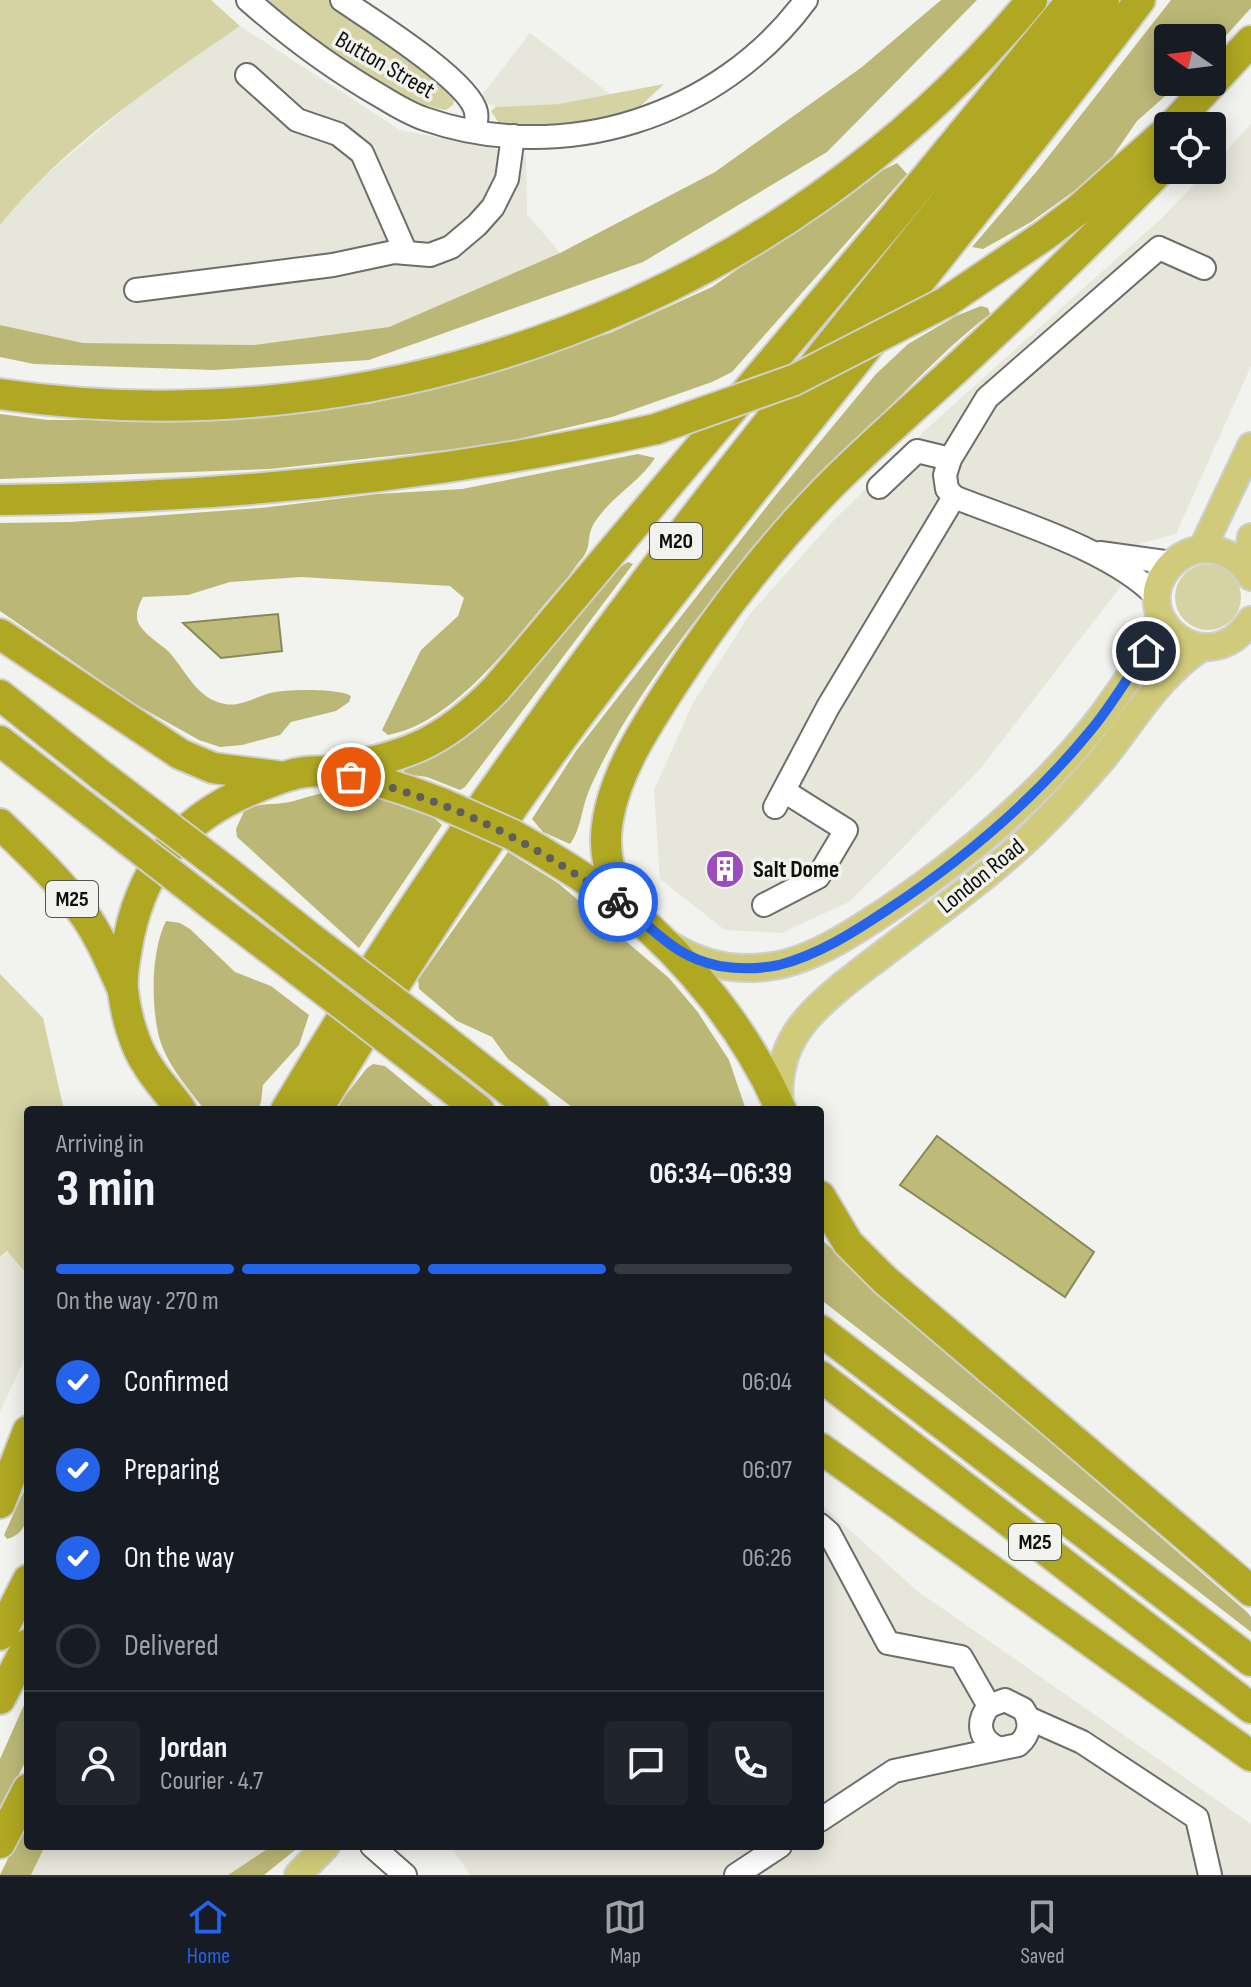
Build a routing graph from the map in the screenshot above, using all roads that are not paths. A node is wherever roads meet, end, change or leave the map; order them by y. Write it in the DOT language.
graph roads {
  1 [pos="248,0"];
  2 [pos="342,0"];
  3 [pos="806,0"];
  4 [pos="1032,0"];
  5 [pos="1072,0"];
  6 [pos="1104,0"];
  7 [pos="1140,0"];
  8 [pos="1251,41"];
  9 [pos="1251,67"];
  10 [pos="247,75"];
  11 [pos="1185,112"];
  12 [pos="1212,112"];
  13 [pos="474,131"];
  14 [pos="513,136"];
  15 [pos="1154,142"];
  16 [pos="1154,176"];
  17 [pos="406,253"];
  18 [pos="1204,268"];
  19 [pos="136,290"];
  20 [pos="0,394"];
  21 [pos="1251,446"];
  22 [pos="950,459"];
  23 [pos="879,487"];
  24 [pos="954,497"];
  25 [pos="0,500"];
  26 [pos="1251,537"];
  27 [pos="1202,549"];
  28 [pos="1091,551"];
  29 [pos="1172,563"];
  30 [pos="1250,576"];
  31 [pos="1157,597"];
  32 [pos="1251,620"];
  33 [pos="1165,624"];
  34 [pos="0,634"];
  35 [pos="1201,648"];
  36 [pos="0,695"];
  37 [pos="0,741"];
  38 [pos="304,768"];
  39 [pos="0,824"];
  40 [pos="764,905"];
  41 [pos="624,906"];
  42 [pos="659,938"];
  43 [pos="123,989"];
  44 [pos="148,1066"];
  45 [pos="151,1106"];
  46 [pos="178,1106"];
  47 [pos="289,1106"];
  48 [pos="320,1106"];
  49 [pos="474,1106"];
  50 [pos="529,1106"];
  51 [pos="779,1106"];
  52 [pos="780,1106"];
  53 [pos="824,1203"];
  54 [pos="824,1333"];
  55 [pos="824,1379"];
  56 [pos="24,1441"];
  57 [pos="824,1451"];
  58 [pos="0,1503"];
  59 [pos="824,1529"];
  60 [pos="24,1588"];
  61 [pos="1251,1591"];
  62 [pos="0,1635"];
  63 [pos="24,1652"];
  64 [pos="1251,1661"];
  65 [pos="0,1699"];
  66 [pos="989,1706"];
  67 [pos="1251,1708"];
  68 [pos="1028,1718"];
  69 [pos="998,1748"];
  70 [pos="1251,1756"];
  71 [pos="24,1797"];
  72 [pos="824,1817"];
  73 [pos="0,1843"];
  74 [pos="322,1850"];
  75 [pos="376,1850"];
  76 [pos="774,1850"];
  77 [pos="298,1875"];
  78 [pos="404,1875"];
  79 [pos="736,1875"];
  80 [pos="1210,1875"];
  1 -- 13 [label="street, Button Street"];
  2 -- 13 [label="street"];
  3 -- 14 [label="street, Button Street"];
  4 -- 20 [label="highway"];
  5 -- 38 [label="highway, M20"];
  6 -- 47 [label="highway, M20"];
  7 -- 48 [label="highway, M20"];
  8 -- 11 [label="highway"];
  9 -- 12 [label="highway"];
  10 -- 17 [label="street"];
  13 -- 14 [label="street, Button Street"];
  14 -- 17 [label="street"];
  15 -- 25 [label="highway, bridge"];
  16 -- 41 [label="highway"];
  17 -- 19 [label="street"];
  18 -- 22 [label="street"];
  21 -- 27 [label="main road"];
  22 -- 23 [label="street"];
  22 -- 24 [label="street"];
  24 -- 28 [label="street"];
  24 -- 40 [label="street"];
  26 -- 30 [label="main road"];
  27 -- 29 [label="main road"];
  27 -- 30 [label="main road"];
  28 -- 29 [label="street"];
  28 -- 31 [label="street"];
  29 -- 31 [label="main road"];
  31 -- 33 [label="main road"];
  32 -- 35 [label="main road"];
  33 -- 35 [label="main road"];
  33 -- 42 [label="main road, London Road"];
  34 -- 38 [label="highway"];
  35 -- 52 [label="main road, London Road"];
  36 -- 50 [label="highway, bridge"];
  37 -- 49 [label="highway, bridge"];
  38 -- 41 [label="highway, bridge"];
  38 -- 43 [label="highway"];
  39 -- 43 [label="highway, M25"];
  41 -- 42 [label="highway"];
  42 -- 51 [label="highway"];
  43 -- 44 [label="highway"];
  44 -- 45 [label="highway"];
  44 -- 46 [label="highway"];
  53 -- 61 [label="highway"];
  54 -- 64 [label="highway, M25"];
  55 -- 67 [label="highway, M25"];
  56 -- 58 [label="highway"];
  57 -- 70 [label="highway, M25"];
  59 -- 66 [label="street"];
  60 -- 62 [label="highway"];
  63 -- 65 [label="highway"];
  66 -- 68 [label="street"];
  66 -- 69 [label="street"];
  68 -- 69 [label="street"];
  68 -- 80 [label="street"];
  69 -- 72 [label="street"];
  71 -- 73 [label="highway"];
  74 -- 77 [label="main road"];
  75 -- 78 [label="street"];
  76 -- 79 [label="street"];
}
